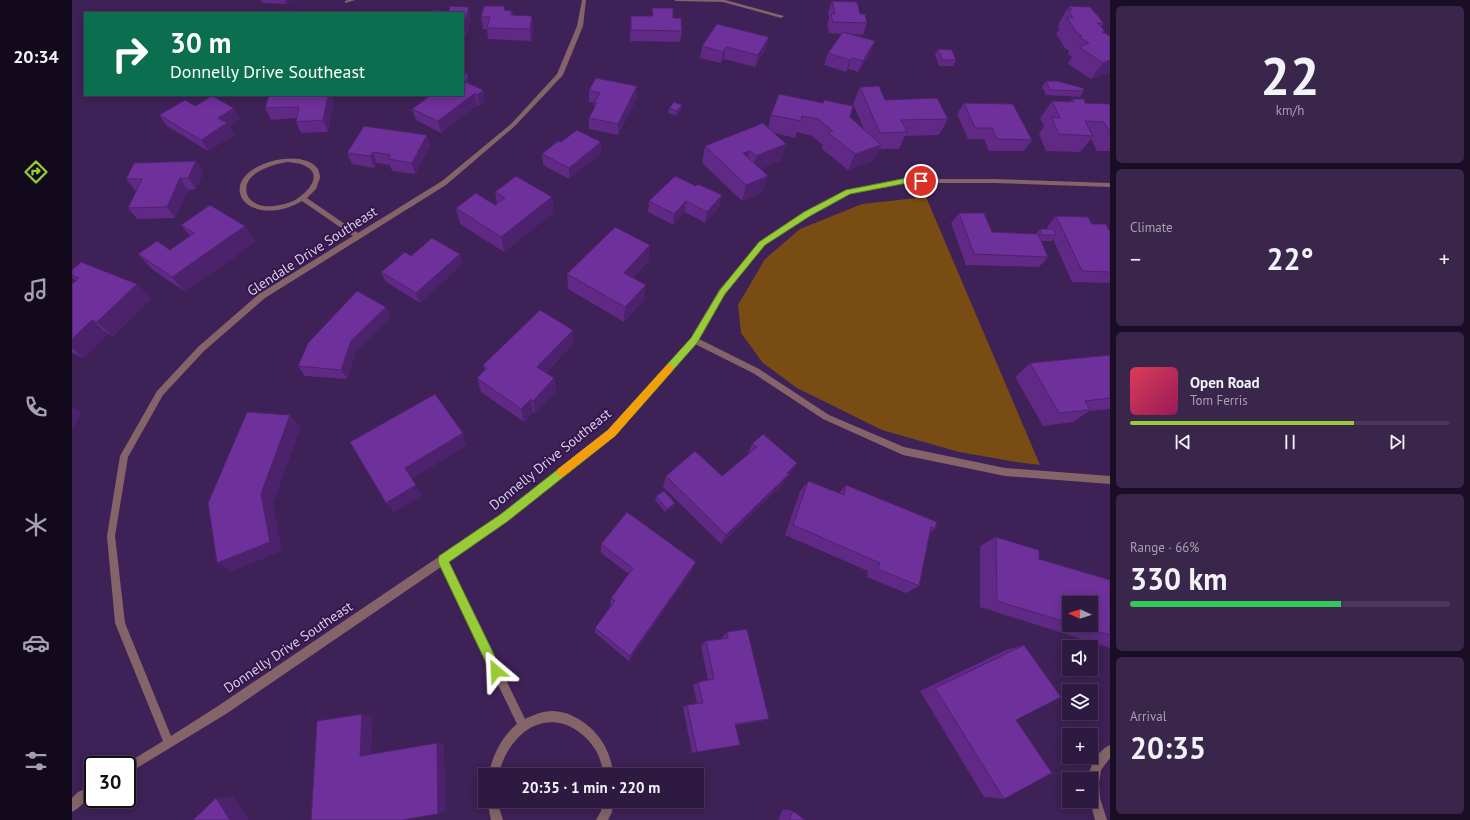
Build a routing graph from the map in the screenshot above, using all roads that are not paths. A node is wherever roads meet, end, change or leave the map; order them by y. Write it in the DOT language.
graph roads {
  1 [pos="353,0"];
  2 [pos="584,0"];
  3 [pos="676,0"];
  4 [pos="347,2"];
  5 [pos="781,16"];
  6 [pos="1110,185"];
  7 [pos="303,199"];
  8 [pos="358,236"];
  9 [pos="694,340"];
  10 [pos="1110,480"];
  11 [pos="443,560"];
  12 [pos="523,726"];
  13 [pos="169,743"];
  14 [pos="1110,750"];
  15 [pos="136,763"];
  16 [pos="494,768"];
  17 [pos="609,768"];
  18 [pos="84,795"];
  19 [pos="72,806"];
  20 [pos="494,808"];
  21 [pos="607,808"];
  22 [pos="497,820"];
  23 [pos="602,820"];
  24 [pos="1101,820"];
  1 -- 4 [label="street"];
  2 -- 8 [label="street, Glendale Drive Southeast"];
  3 -- 5 [label="street"];
  6 -- 9 [label="street, Donnelly Drive Southeast"];
  7 -- 7 [label="street"];
  7 -- 8 [label="street"];
  8 -- 13 [label="street, Glendale Drive Southeast"];
  9 -- 10 [label="street"];
  9 -- 11 [label="street, Donnelly Drive Southeast"];
  11 -- 12 [label="street"];
  11 -- 13 [label="street, Donnelly Drive Southeast"];
  12 -- 16 [label="street"];
  12 -- 17 [label="street"];
  13 -- 15 [label="street, Donnelly Drive Southeast"];
  14 -- 24 [label="street"];
  18 -- 19 [label="street"];
  20 -- 22 [label="street"];
  21 -- 23 [label="street"];
}
